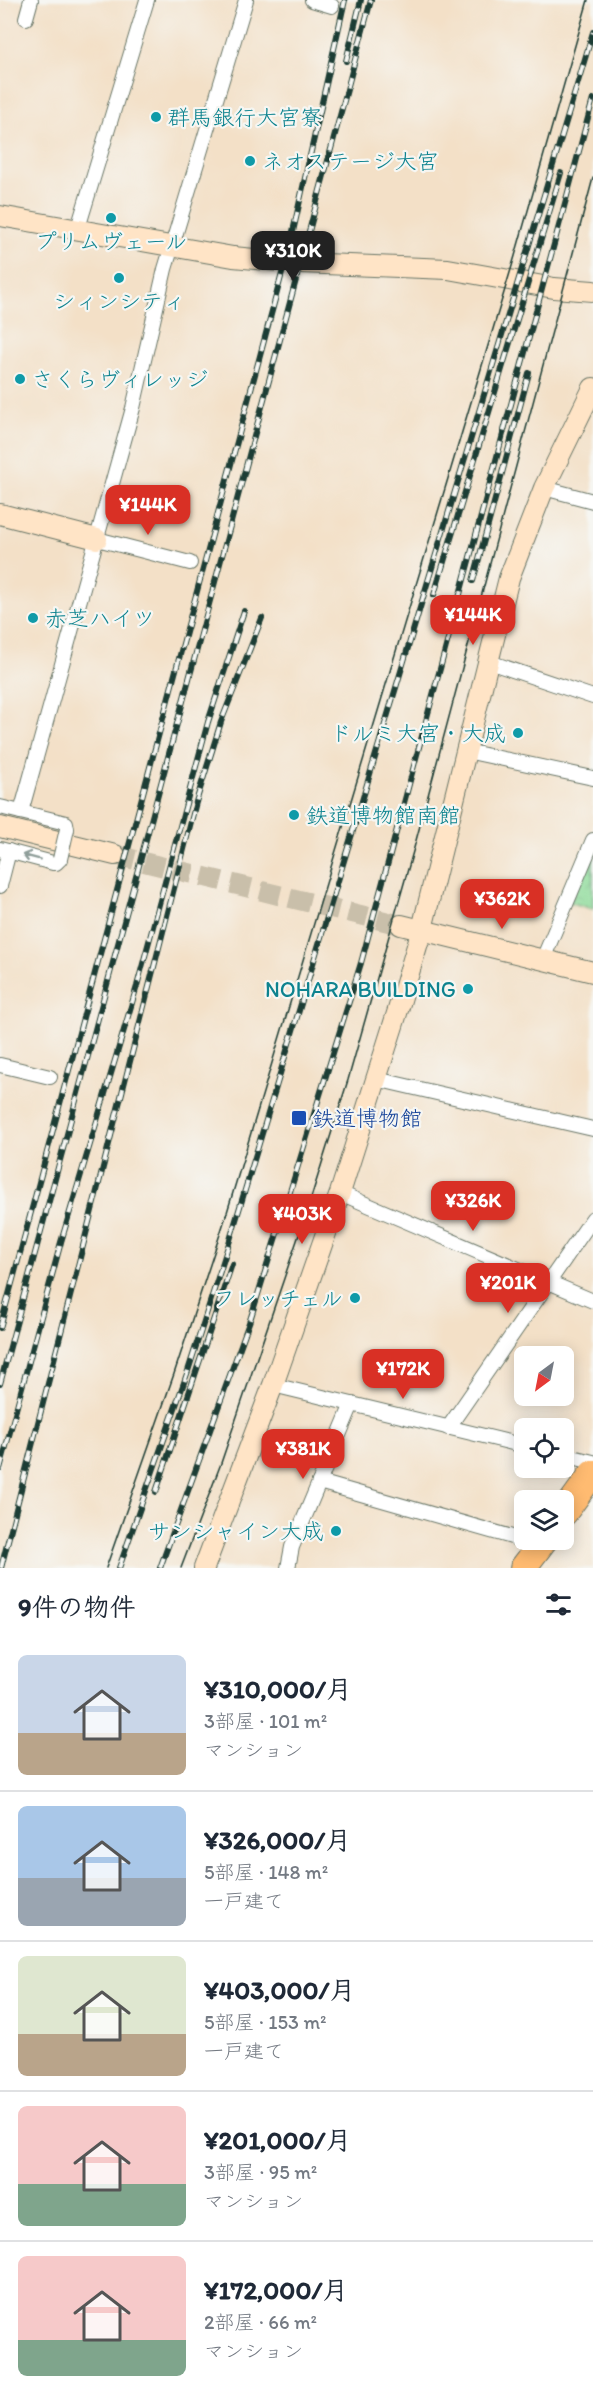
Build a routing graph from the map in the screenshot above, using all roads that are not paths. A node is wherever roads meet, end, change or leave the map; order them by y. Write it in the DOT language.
graph roads {
  1 [pos="31,0"];
  2 [pos="147,0"];
  3 [pos="246,0"];
  4 [pos="312,0"];
  5 [pos="332,6"];
  6 [pos="26,18"];
  7 [pos="0,216"];
  8 [pos="78,228"];
  9 [pos="171,247"];
  10 [pos="593,291"];
  11 [pos="593,388"];
  12 [pos="544,488"];
  13 [pos="593,501"];
  14 [pos="0,514"];
  15 [pos="97,538"];
  16 [pos="190,563"];
  17 [pos="489,662"];
  18 [pos="593,697"];
  19 [pos="466,751"];
  20 [pos="593,778"];
  21 [pos="0,807"];
  22 [pos="21,812"];
  23 [pos="0,827"];
  24 [pos="593,840"];
  25 [pos="5,850"];
  26 [pos="115,855"];
  27 [pos="0,886"];
  28 [pos="401,925"];
  29 [pos="422,929"];
  30 [pos="543,959"];
  31 [pos="593,972"];
  32 [pos="0,1065"];
  33 [pos="50,1077"];
  34 [pos="376,1079"];
  35 [pos="593,1129"];
  36 [pos="340,1194"];
  37 [pos="593,1218"];
  38 [pos="550,1282"];
  39 [pos="593,1300"];
  40 [pos="273,1385"];
  41 [pos="352,1404"];
  42 [pos="448,1428"];
  43 [pos="514,1443"];
  44 [pos="574,1457"];
  45 [pos="593,1462"];
  46 [pos="593,1473"];
  47 [pos="319,1482"];
  48 [pos="574,1499"];
  49 [pos="514,1534"];
  50 [pos="536,1550"];
  51 [pos="204,1568"];
  52 [pos="288,1568"];
  53 [pos="523,1568"];
  1 -- 6 [label="street"];
  2 -- 8 [label="street"];
  3 -- 9 [label="street"];
  4 -- 5 [label="street"];
  7 -- 8 [label="street"];
  8 -- 9 [label="street"];
  9 -- 10 [label="street"];
  9 -- 15 [label="street"];
  11 -- 12 [label="street"];
  12 -- 13 [label="street"];
  12 -- 17 [label="street"];
  14 -- 15 [label="street"];
  15 -- 16 [label="street"];
  15 -- 22 [label="street"];
  17 -- 18 [label="street"];
  17 -- 19 [label="street"];
  19 -- 20 [label="street"];
  19 -- 29 [label="street"];
  21 -- 22 [label="street"];
  22 -- 25 [label="street, one-way, bridge"];
  23 -- 26 [label="street"];
  24 -- 30 [label="street"];
  25 -- 27 [label="street"];
  28 -- 29 [label="street"];
  29 -- 30 [label="street"];
  29 -- 34 [label="street"];
  30 -- 31 [label="street"];
  32 -- 33 [label="street"];
  34 -- 35 [label="street"];
  34 -- 36 [label="street"];
  36 -- 38 [label="street"];
  36 -- 40 [label="street"];
  37 -- 38 [label="street"];
  38 -- 39 [label="street"];
  38 -- 42 [label="street"];
  40 -- 41 [label="street"];
  40 -- 51 [label="street"];
  41 -- 42 [label="street"];
  41 -- 47 [label="street"];
  42 -- 43 [label="street"];
  44 -- 45 [label="street"];
  46 -- 48 [label="highway"];
  47 -- 49 [label="street"];
  47 -- 52 [label="street"];
  50 -- 53 [label="highway"];
}
